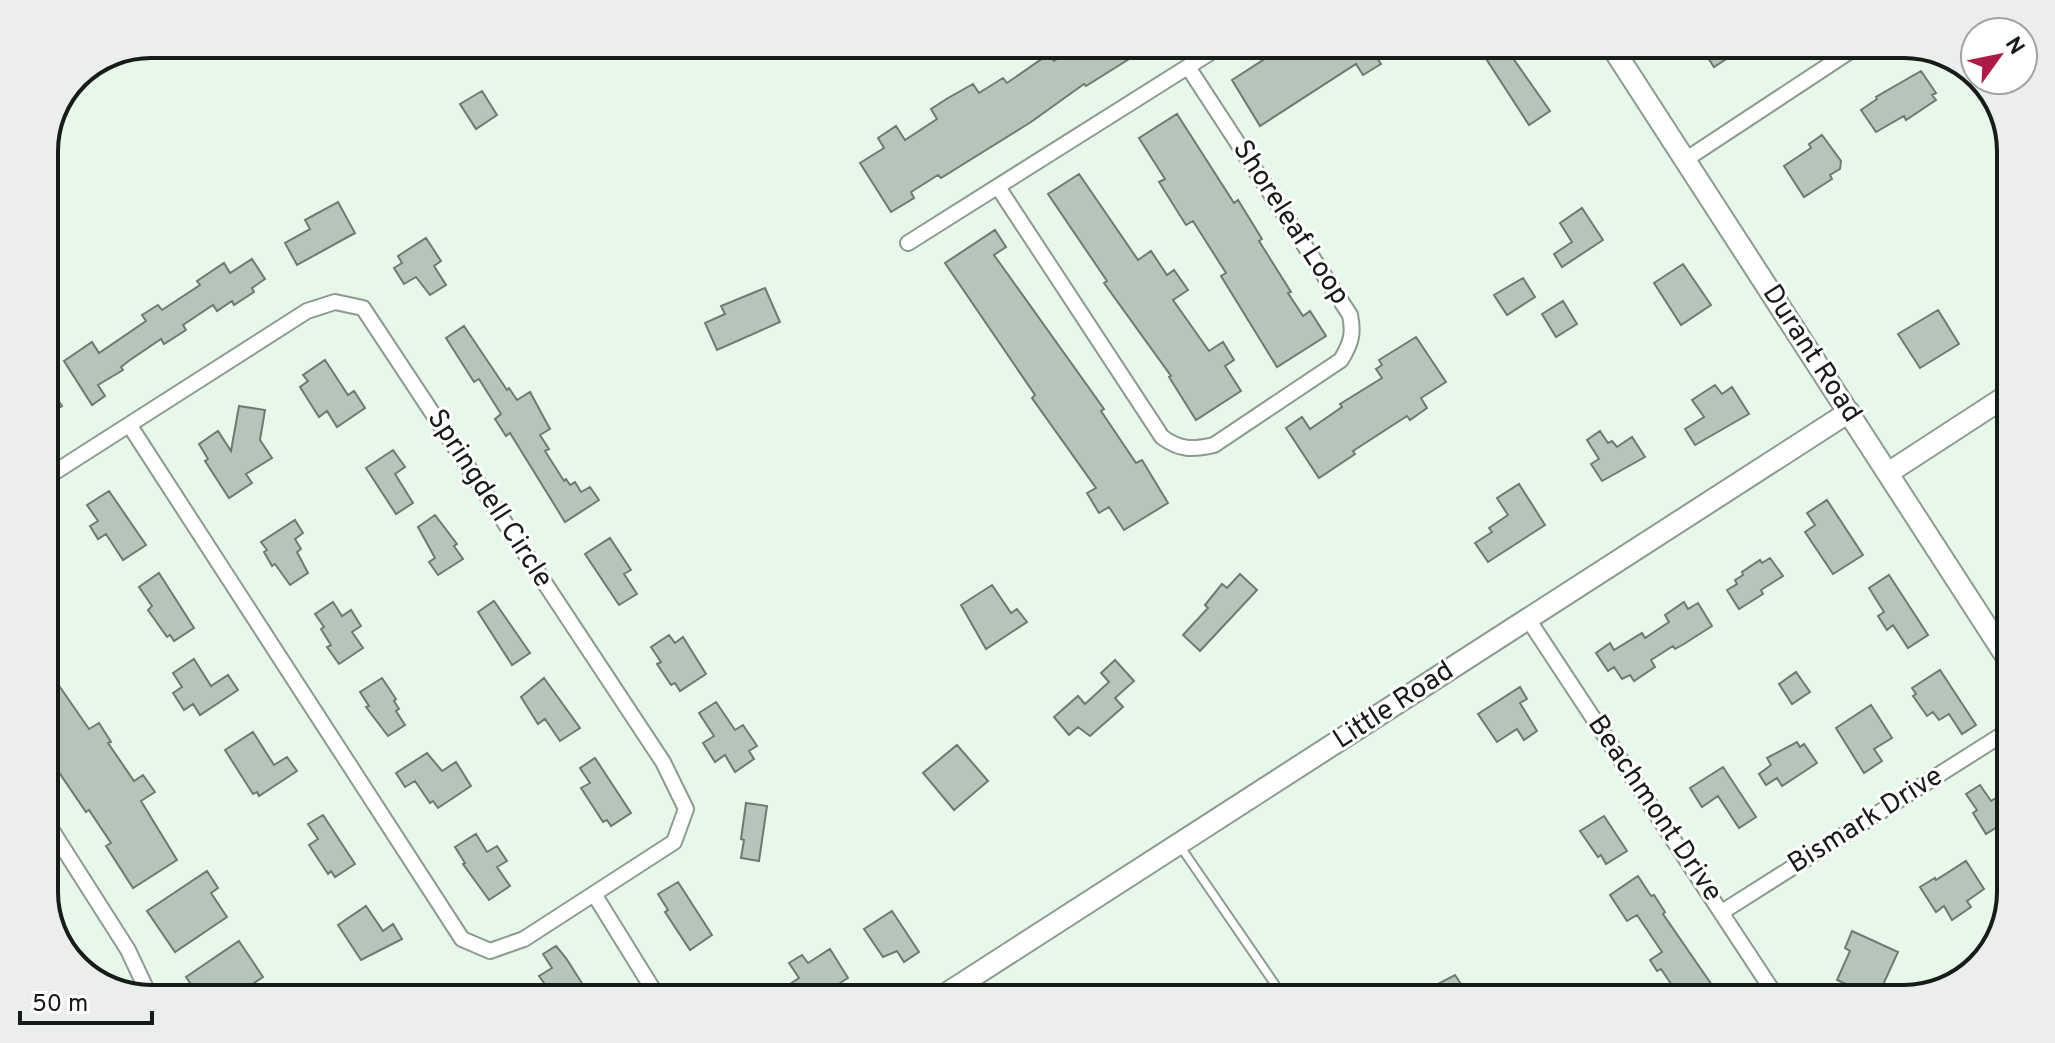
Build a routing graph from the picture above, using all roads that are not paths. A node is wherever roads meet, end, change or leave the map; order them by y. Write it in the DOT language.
graph roads {
  1 [pos="1202,58"];
  2 [pos="1619,58"];
  3 [pos="1840,58"];
  4 [pos="1188,67"];
  5 [pos="1685,160"];
  6 [pos="998,187"];
  7 [pos="908,243"];
  8 [pos="1997,402"];
  9 [pos="1849,412"];
  10 [pos="130,426"];
  11 [pos="58,470"];
  12 [pos="1888,473"];
  13 [pos="1528,619"];
  14 [pos="1997,642"];
  15 [pos="1997,738"];
  16 [pos="58,840"];
  17 [pos="1179,844"];
  18 [pos="594,894"];
  19 [pos="1722,912"];
  20 [pos="144,984"];
  21 [pos="650,985"];
  22 [pos="960,985"];
  23 [pos="1275,985"];
  24 [pos="1769,985"];
  1 -- 4 [label="street"];
  2 -- 5 [label="street, Durant Road"];
  3 -- 5 [label="street"];
  4 -- 6 [label="street"];
  4 -- 6 [label="street, Shoreleaf Loop"];
  5 -- 9 [label="street, Durant Road"];
  6 -- 7 [label="street"];
  8 -- 12 [label="street"];
  9 -- 12 [label="street, Durant Road"];
  9 -- 13 [label="street, Little Road"];
  10 -- 11 [label="street, Springdell Circle"];
  10 -- 18 [label="street, Springdell Circle"];
  10 -- 18 [label="street, Springdell Circle"];
  12 -- 14 [label="street, Durant Road"];
  13 -- 17 [label="street, Little Road"];
  13 -- 19 [label="street, Beachmont Drive"];
  15 -- 19 [label="street, Bismark Drive"];
  16 -- 20 [label="street"];
  17 -- 22 [label="street, Little Road"];
  17 -- 23 [label="lane"];
  18 -- 21 [label="street"];
  19 -- 24 [label="street, Beachmont Drive"];
}
